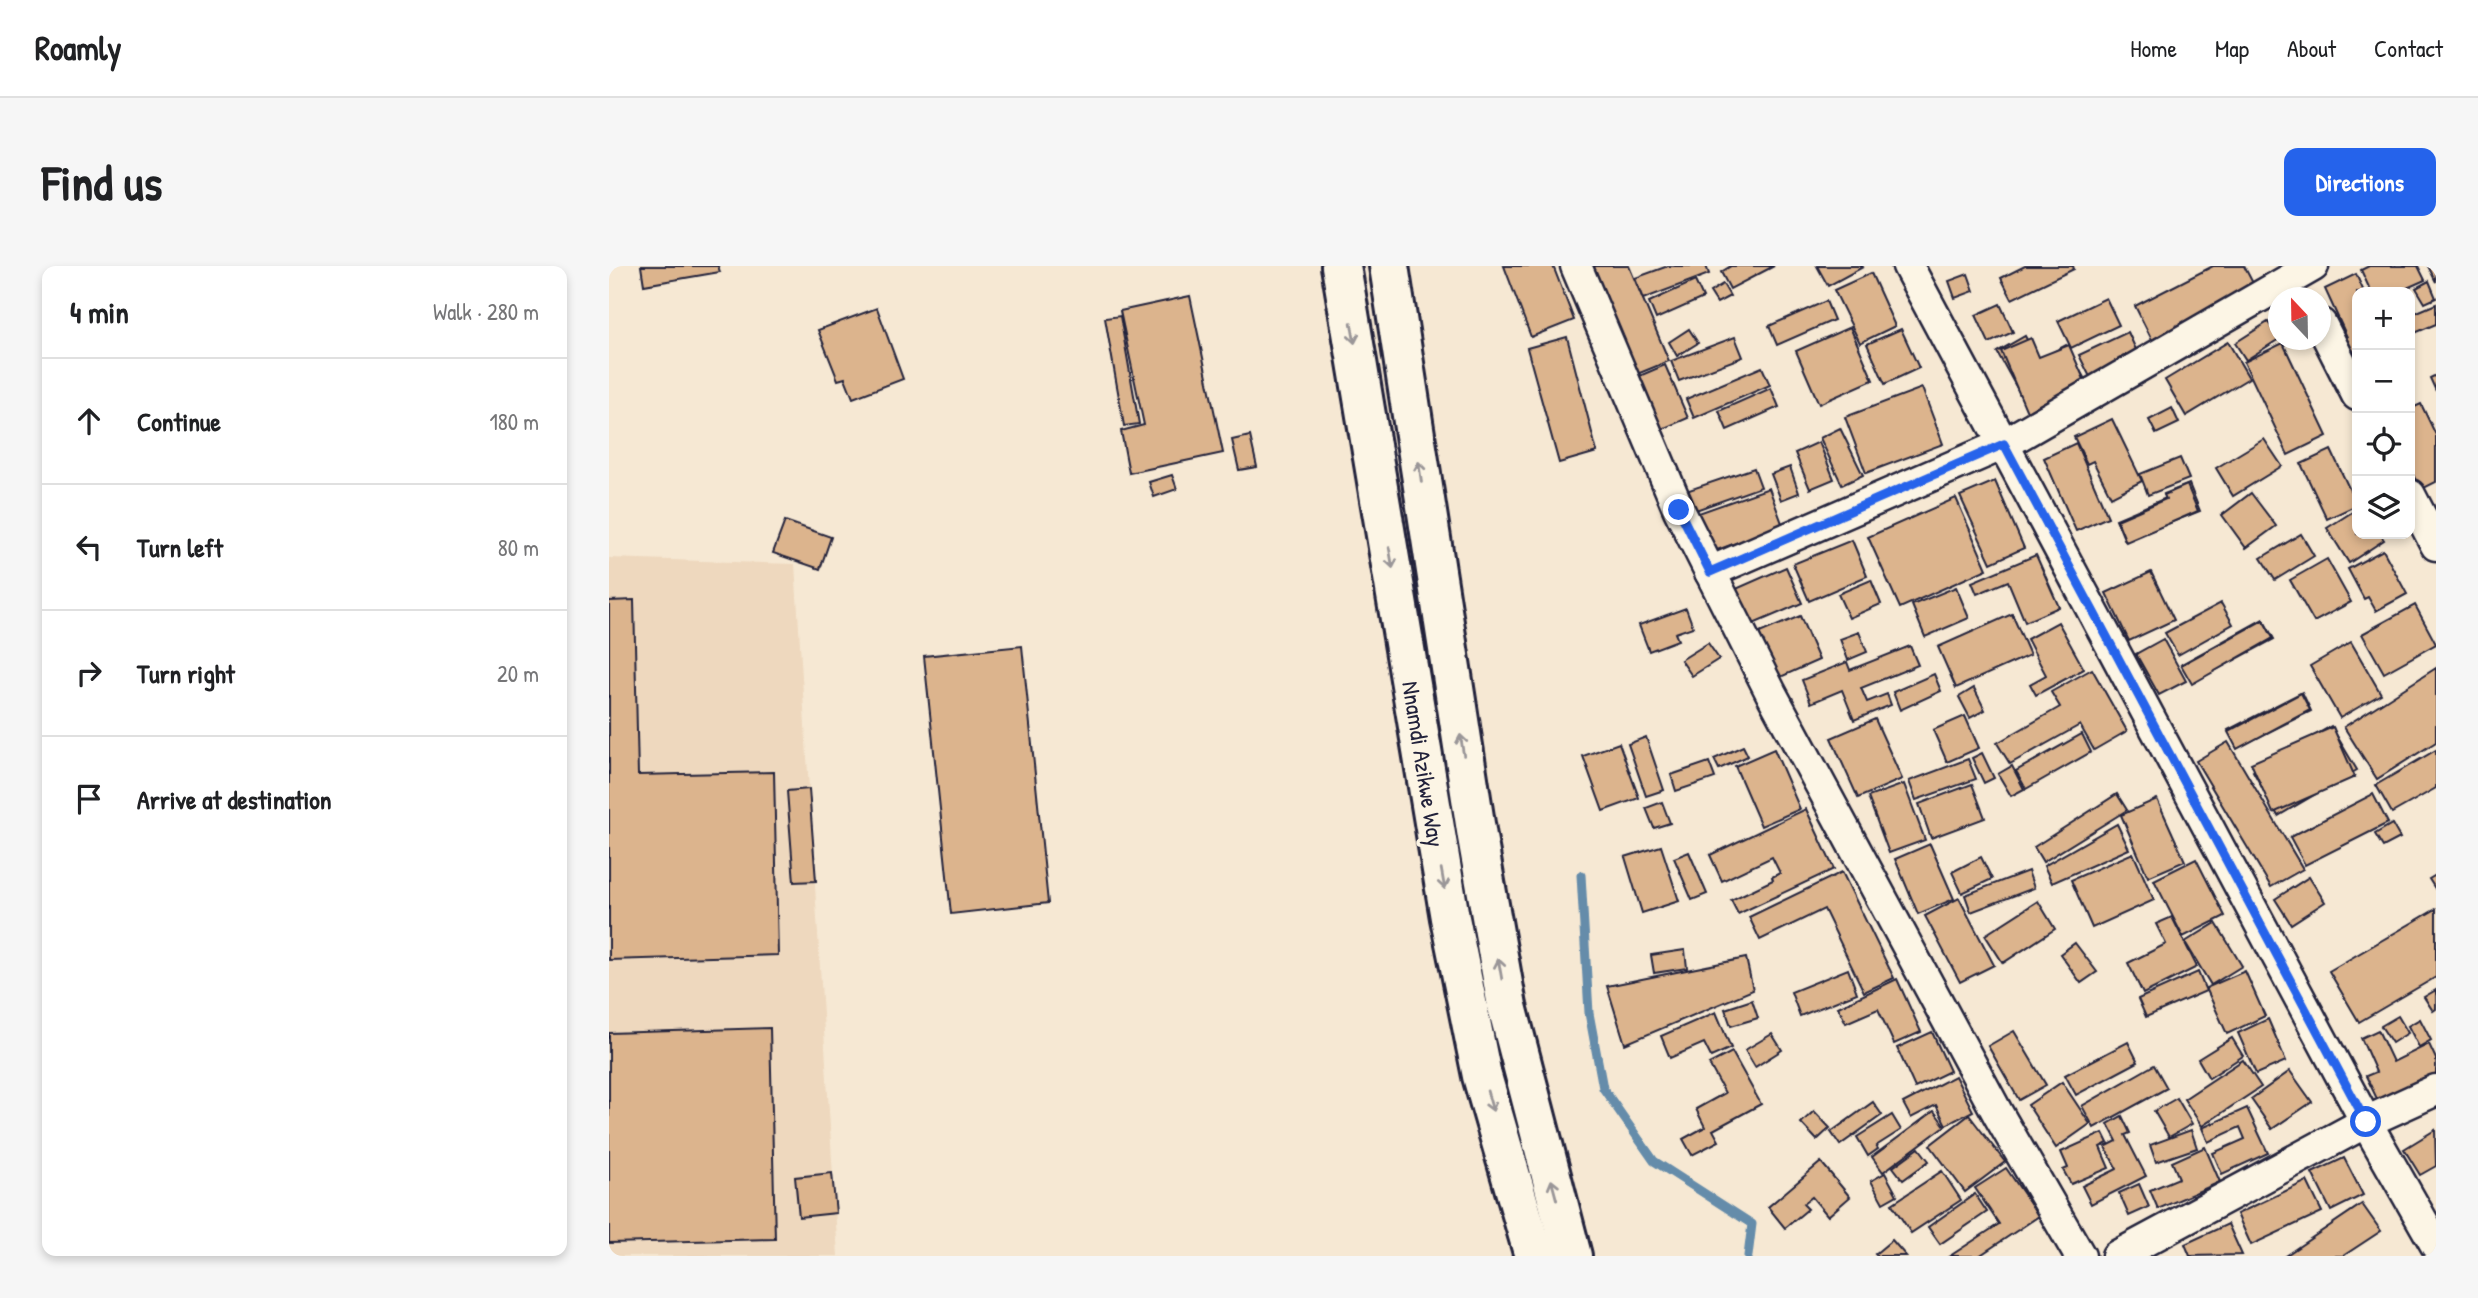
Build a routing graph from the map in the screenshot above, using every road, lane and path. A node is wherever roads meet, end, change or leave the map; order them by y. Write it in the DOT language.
graph roads {
  1 [pos="1341,266"];
  2 [pos="1389,266"];
  3 [pos="1576,266"];
  4 [pos="1908,266"];
  5 [pos="2301,276"];
  6 [pos="2331,344"];
  7 [pos="2352,385"];
  8 [pos="2004,444"];
  9 [pos="2415,505"];
  10 [pos="2436,545"];
  11 [pos="1710,572"];
  12 [pos="2436,1090"];
  13 [pos="2366,1122"];
  14 [pos="2436,1245"];
  15 [pos="1534,1256"];
  16 [pos="1572,1256"];
  17 [pos="2080,1256"];
  18 [pos="2117,1256"];
  1 -- 15 [label="highway, Nnamdi Azikwe Way, one-way"];
  16 -- 2 [label="highway, Nnamdi Azikwe Way, one-way"];
  3 -- 11 [label="street"];
  4 -- 8 [label="street"];
  5 -- 8 [label="street"];
  6 -- 7 [label="street"];
  8 -- 11 [label="street"];
  8 -- 13 [label="street"];
  9 -- 10 [label="street"];
  11 -- 17 [label="street"];
  12 -- 13 [label="street"];
  13 -- 14 [label="street"];
  13 -- 18 [label="street"];
}
